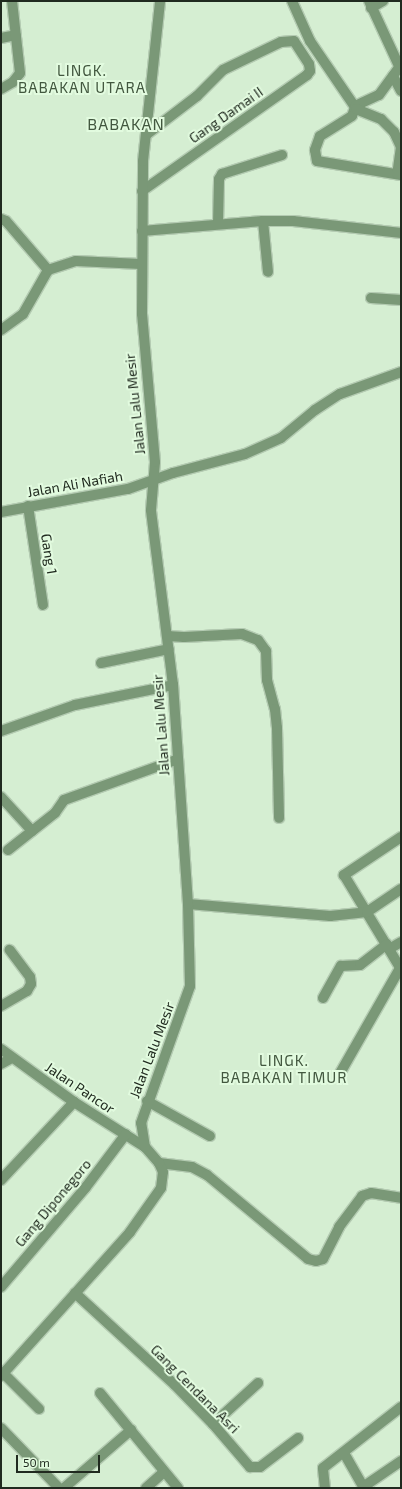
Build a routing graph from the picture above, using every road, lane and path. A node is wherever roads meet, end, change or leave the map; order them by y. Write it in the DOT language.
graph roads {
  1 [pos="12,1"];
  2 [pos="160,1"];
  3 [pos="292,1"];
  4 [pos="383,1"];
  5 [pos="370,4"];
  6 [pos="16,35"];
  7 [pos="1,38"];
  8 [pos="400,66"];
  9 [pos="393,76"];
  10 [pos="1,89"];
  11 [pos="401,91"];
  12 [pos="355,107"];
  13 [pos="146,135"];
  14 [pos="282,155"];
  15 [pos="399,175"];
  16 [pos="142,191"];
  17 [pos="1,219"];
  18 [pos="263,221"];
  19 [pos="218,224"];
  20 [pos="142,231"];
  21 [pos="401,233"];
  22 [pos="141,264"];
  23 [pos="48,270"];
  24 [pos="268,272"];
  25 [pos="371,298"];
  26 [pos="401,300"];
  27 [pos="1,330"];
  28 [pos="401,372"];
  29 [pos="154,480"];
  30 [pos="28,506"];
  31 [pos="1,512"];
  32 [pos="43,605"];
  33 [pos="167,636"];
  34 [pos="168,649"];
  35 [pos="101,663"];
  36 [pos="173,685"];
  37 [pos="1,731"];
  38 [pos="176,760"];
  39 [pos="1,797"];
  40 [pos="279,818"];
  41 [pos="32,830"];
  42 [pos="401,837"];
  43 [pos="8,850"];
  44 [pos="401,890"];
  45 [pos="188,904"];
  46 [pos="367,912"];
  47 [pos="401,942"];
  48 [pos="388,947"];
  49 [pos="10,950"];
  50 [pos="400,969"];
  51 [pos="322,998"];
  52 [pos="1,1006"];
  53 [pos="1,1049"];
  54 [pos="12,1058"];
  55 [pos="1,1064"];
  56 [pos="339,1074"];
  57 [pos="147,1101"];
  58 [pos="74,1102"];
  59 [pos="126,1134"];
  60 [pos="210,1136"];
  61 [pos="145,1147"];
  62 [pos="159,1163"];
  63 [pos="1,1180"];
  64 [pos="401,1198"];
  65 [pos="1,1287"];
  66 [pos="75,1294"];
  67 [pos="2,1374"];
  68 [pos="258,1383"];
  69 [pos="100,1394"];
  70 [pos="401,1407"];
  71 [pos="39,1409"];
  72 [pos="213,1424"];
  73 [pos="1,1428"];
  74 [pos="131,1430"];
  75 [pos="298,1438"];
  76 [pos="344,1453"];
  77 [pos="401,1461"];
  78 [pos="164,1472"];
  79 [pos="59,1488"];
  80 [pos="64,1488"];
  81 [pos="146,1488"];
  82 [pos="178,1488"];
  83 [pos="325,1488"];
  84 [pos="364,1488"];
  1 -- 6 [label="street"];
  2 -- 13 [label="street, Jalan Lalu Mesir"];
  3 -- 12 [label="street"];
  4 -- 5 [label="street"];
  5 -- 8 [label="street"];
  6 -- 7 [label="street"];
  6 -- 10 [label="street"];
  8 -- 9 [label="street"];
  9 -- 11 [label="street"];
  9 -- 12 [label="street"];
  12 -- 15 [label="street"];
  12 -- 15 [label="street"];
  13 -- 16 [label="street, Jalan Lalu Mesir"];
  13 -- 16 [label="street, Gang Damai II"];
  14 -- 19 [label="street"];
  16 -- 20 [label="street, Jalan Lalu Mesir"];
  17 -- 23 [label="street"];
  18 -- 19 [label="street"];
  18 -- 21 [label="street"];
  18 -- 24 [label="street"];
  19 -- 20 [label="street"];
  20 -- 22 [label="street, Jalan Lalu Mesir"];
  22 -- 23 [label="street"];
  22 -- 29 [label="street, Jalan Lalu Mesir"];
  23 -- 27 [label="street"];
  25 -- 26 [label="street"];
  28 -- 29 [label="street, Jalan Ali Nafiah"];
  29 -- 30 [label="street, Jalan Ali Nafiah"];
  29 -- 33 [label="street, Jalan Lalu Mesir"];
  30 -- 31 [label="street, Jalan Ali Nafiah"];
  30 -- 32 [label="street, Gang 1"];
  33 -- 34 [label="street, Jalan Lalu Mesir"];
  33 -- 40 [label="street"];
  34 -- 35 [label="street"];
  34 -- 36 [label="street, Jalan Lalu Mesir"];
  36 -- 37 [label="street"];
  36 -- 38 [label="street, Jalan Lalu Mesir"];
  38 -- 41 [label="street"];
  38 -- 45 [label="street, Jalan Lalu Mesir"];
  39 -- 41 [label="street"];
  41 -- 43 [label="street"];
  42 -- 46 [label="street"];
  44 -- 46 [label="street"];
  45 -- 46 [label="street"];
  45 -- 57 [label="street, Jalan Lalu Mesir"];
  46 -- 48 [label="street"];
  47 -- 48 [label="street"];
  48 -- 50 [label="street"];
  48 -- 51 [label="street"];
  49 -- 52 [label="street"];
  50 -- 56 [label="street"];
  53 -- 54 [label="street, Jalan Pancor"];
  54 -- 55 [label="street"];
  54 -- 58 [label="street, Jalan Pancor"];
  57 -- 60 [label="street"];
  57 -- 61 [label="street, Jalan Lalu Mesir"];
  58 -- 59 [label="street, Jalan Pancor"];
  58 -- 63 [label="street"];
  59 -- 61 [label="street, Jalan Pancor"];
  59 -- 65 [label="street, Gang Diponegoro"];
  61 -- 62 [label="street"];
  62 -- 64 [label="street"];
  62 -- 66 [label="street"];
  66 -- 67 [label="street"];
  66 -- 72 [label="street, Gang Cendana Asri"];
  67 -- 71 [label="street"];
  68 -- 72 [label="street"];
  69 -- 74 [label="street"];
  70 -- 76 [label="street"];
  72 -- 75 [label="street, Gang Cendana Asri"];
  73 -- 79 [label="street"];
  74 -- 78 [label="street"];
  74 -- 80 [label="street"];
  76 -- 83 [label="street"];
  76 -- 84 [label="street"];
  77 -- 84 [label="street"];
  78 -- 81 [label="street"];
  78 -- 82 [label="street"];
}
